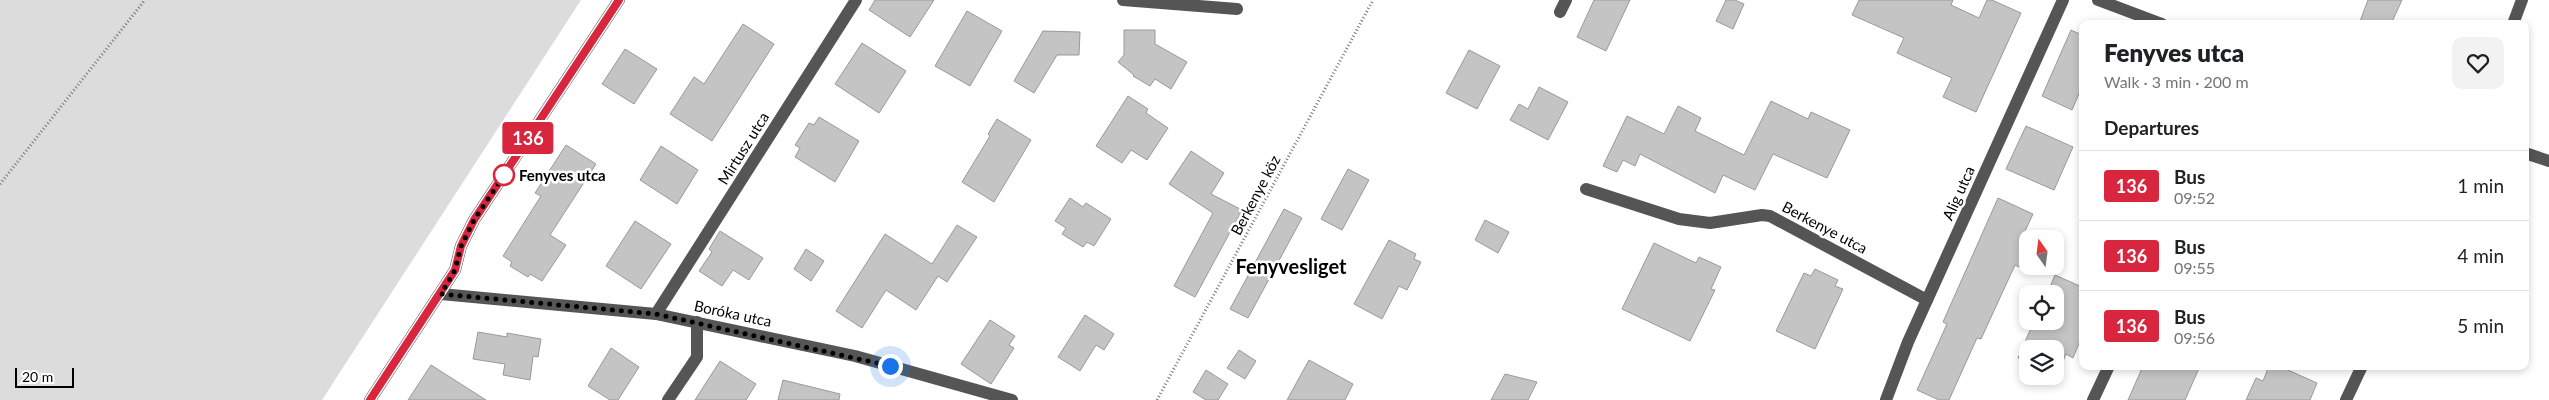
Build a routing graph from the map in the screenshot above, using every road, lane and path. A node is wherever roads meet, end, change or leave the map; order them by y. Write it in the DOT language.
graph roads {
  1 [pos="145,0"];
  2 [pos="619,0"];
  3 [pos="856,0"];
  4 [pos="1122,0"];
  5 [pos="1373,0"];
  6 [pos="1566,0"];
  7 [pos="2063,0"];
  8 [pos="2098,0"];
  9 [pos="2522,0"];
  10 [pos="1237,9"];
  11 [pos="1560,12"];
  12 [pos="2151,20"];
  13 [pos="2514,20"];
  14 [pos="2529,154"];
  15 [pos="2549,161"];
  16 [pos="0,184"];
  17 [pos="1586,189"];
  18 [pos="441,294"];
  19 [pos="1927,300"];
  20 [pos="656,314"];
  21 [pos="697,322"];
  22 [pos="2107,370"];
  23 [pos="2360,370"];
  24 [pos="370,400"];
  25 [pos="668,400"];
  26 [pos="1012,400"];
  27 [pos="1157,400"];
  28 [pos="1886,400"];
  29 [pos="2093,400"];
  30 [pos="2346,400"];
  1 -- 16 [label="path"];
  2 -- 18 [label="street"];
  3 -- 20 [label="street, Mirtusz utca"];
  4 -- 10 [label="street"];
  5 -- 27 [label="path, Berkenye köz"];
  6 -- 11 [label="street"];
  7 -- 19 [label="street, Alig utca"];
  8 -- 12 [label="street"];
  9 -- 13 [label="street"];
  14 -- 15 [label="street"];
  17 -- 19 [label="street, Berkenye utca"];
  18 -- 20 [label="street, Boróka utca"];
  18 -- 24 [label="street"];
  19 -- 28 [label="street, Alig utca"];
  20 -- 21 [label="street, Boróka utca"];
  21 -- 25 [label="street"];
  21 -- 26 [label="street, Boróka utca"];
  22 -- 29 [label="street"];
  23 -- 30 [label="street"];
}
